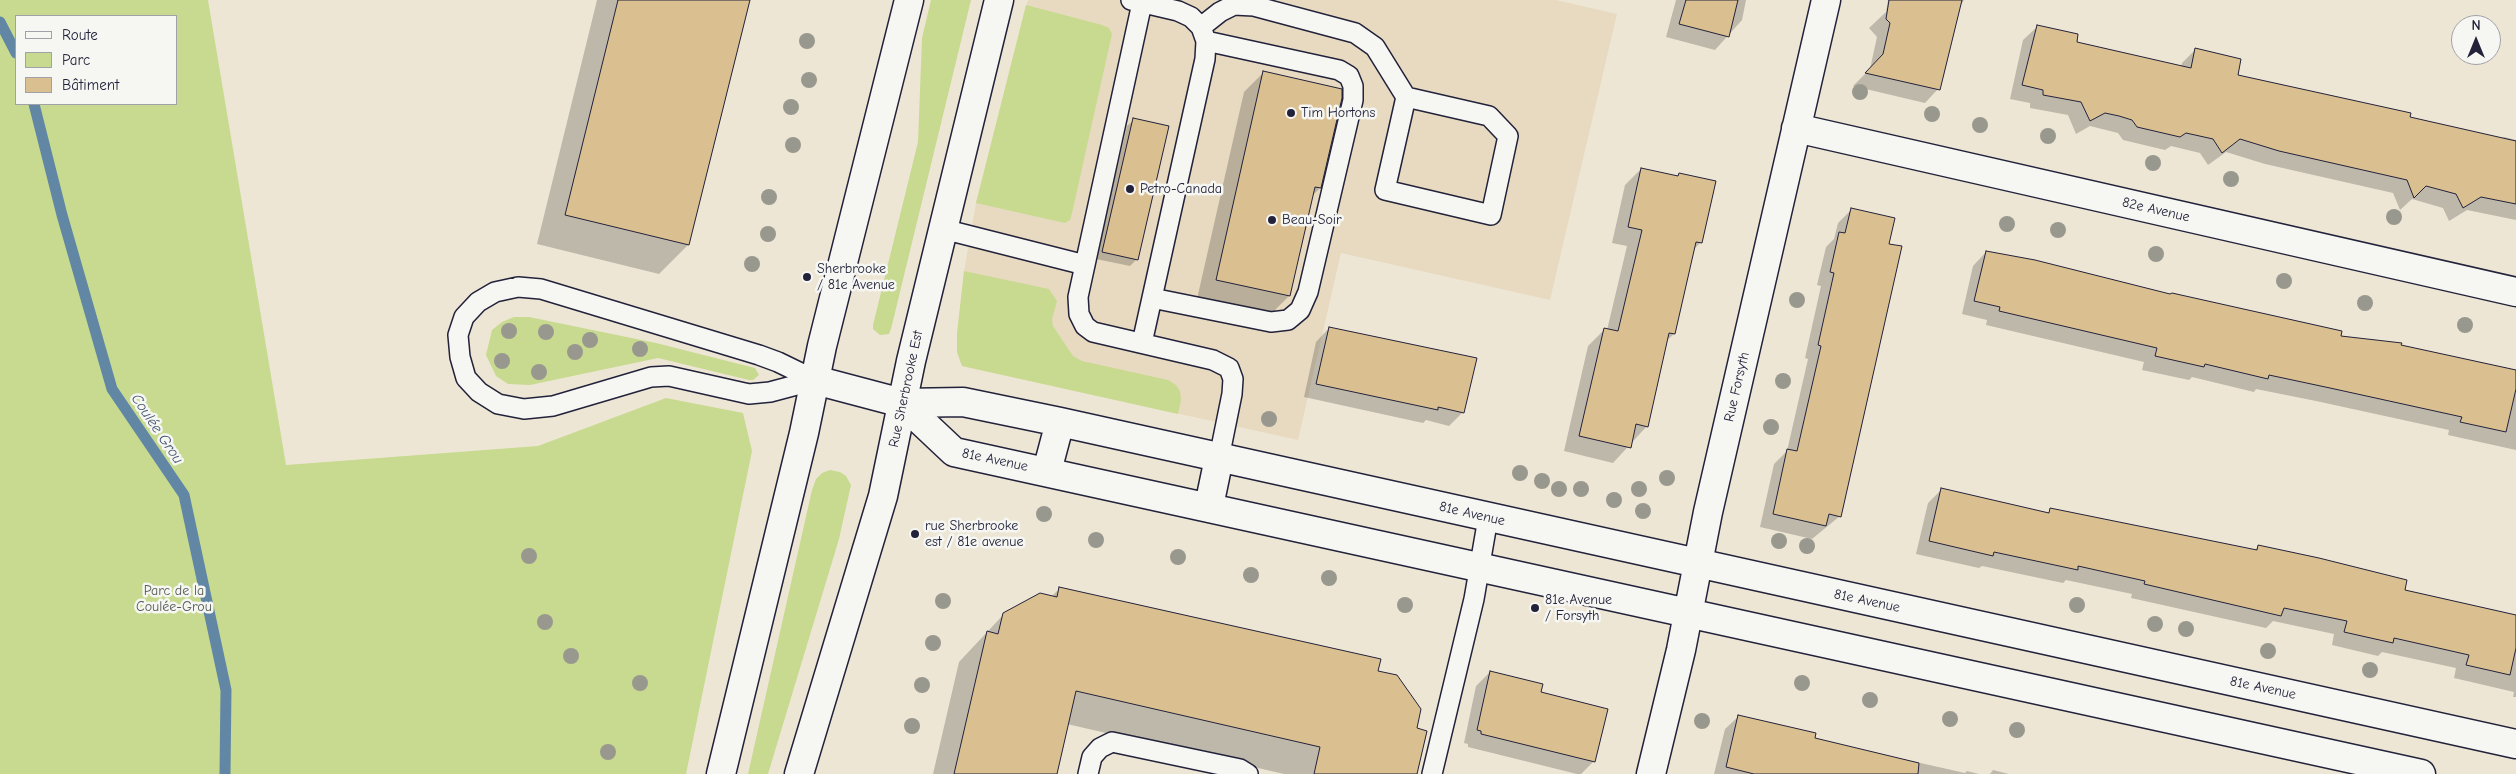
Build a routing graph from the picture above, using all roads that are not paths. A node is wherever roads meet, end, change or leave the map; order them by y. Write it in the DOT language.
graph roads {
  1 [pos="908,0"];
  2 [pos="999,0"];
  3 [pos="1826,0"];
  4 [pos="1136,2"];
  5 [pos="1204,34"];
  6 [pos="1406,97"];
  7 [pos="1796,128"];
  8 [pos="943,229"];
  9 [pos="1085,265"];
  10 [pos="2516,292"];
  11 [pos="1152,298"];
  12 [pos="1142,343"];
  13 [pos="815,380"];
  14 [pos="902,403"];
  15 [pos="1060,422"];
  16 [pos="1219,458"];
  17 [pos="1047,471"];
  18 [pos="1209,506"];
  19 [pos="1488,518"];
  20 [pos="1697,564"];
  21 [pos="1478,566"];
  22 [pos="1688,612"];
  23 [pos="2516,744"];
  24 [pos="721,774"];
  25 [pos="799,774"];
  26 [pos="1088,774"];
  27 [pos="1248,774"];
  28 [pos="1432,774"];
  29 [pos="1651,774"];
  30 [pos="2421,774"];
  1 -- 13 [label="street"];
  2 -- 8 [label="street, Rue Sherbrooke Est"];
  3 -- 7 [label="street, Rue Forsyth"];
  4 -- 5 [label="lane"];
  4 -- 9 [label="lane"];
  5 -- 6 [label="lane"];
  5 -- 11 [label="lane"];
  5 -- 11 [label="lane"];
  6 -- 6 [label="lane"];
  7 -- 10 [label="street, 82e Avenue"];
  7 -- 20 [label="street, Rue Forsyth"];
  8 -- 9 [label="lane"];
  8 -- 14 [label="street, Rue Sherbrooke Est"];
  9 -- 12 [label="lane"];
  11 -- 12 [label="lane"];
  12 -- 16 [label="lane"];
  13 -- 13 [label="lane"];
  13 -- 14 [label="street, 81e Avenue"];
  13 -- 24 [label="street"];
  14 -- 15 [label="street, 81e Avenue"];
  14 -- 17 [label="street, 81e Avenue"];
  14 -- 25 [label="street, Rue Sherbrooke Est"];
  15 -- 16 [label="street, 81e Avenue"];
  15 -- 17 [label="street, 81e Avenue"];
  16 -- 18 [label="street"];
  16 -- 19 [label="street, 81e Avenue"];
  17 -- 18 [label="street, 81e Avenue"];
  18 -- 21 [label="street, 81e Avenue"];
  19 -- 20 [label="street, 81e Avenue"];
  19 -- 21 [label="lane"];
  20 -- 22 [label="street, Rue Forsyth"];
  20 -- 23 [label="street, 81e Avenue"];
  21 -- 22 [label="street, 81e Avenue"];
  21 -- 28 [label="lane"];
  22 -- 29 [label="street, Rue Forsyth"];
  22 -- 30 [label="street, 81e Avenue"];
  26 -- 27 [label="lane"];
}
